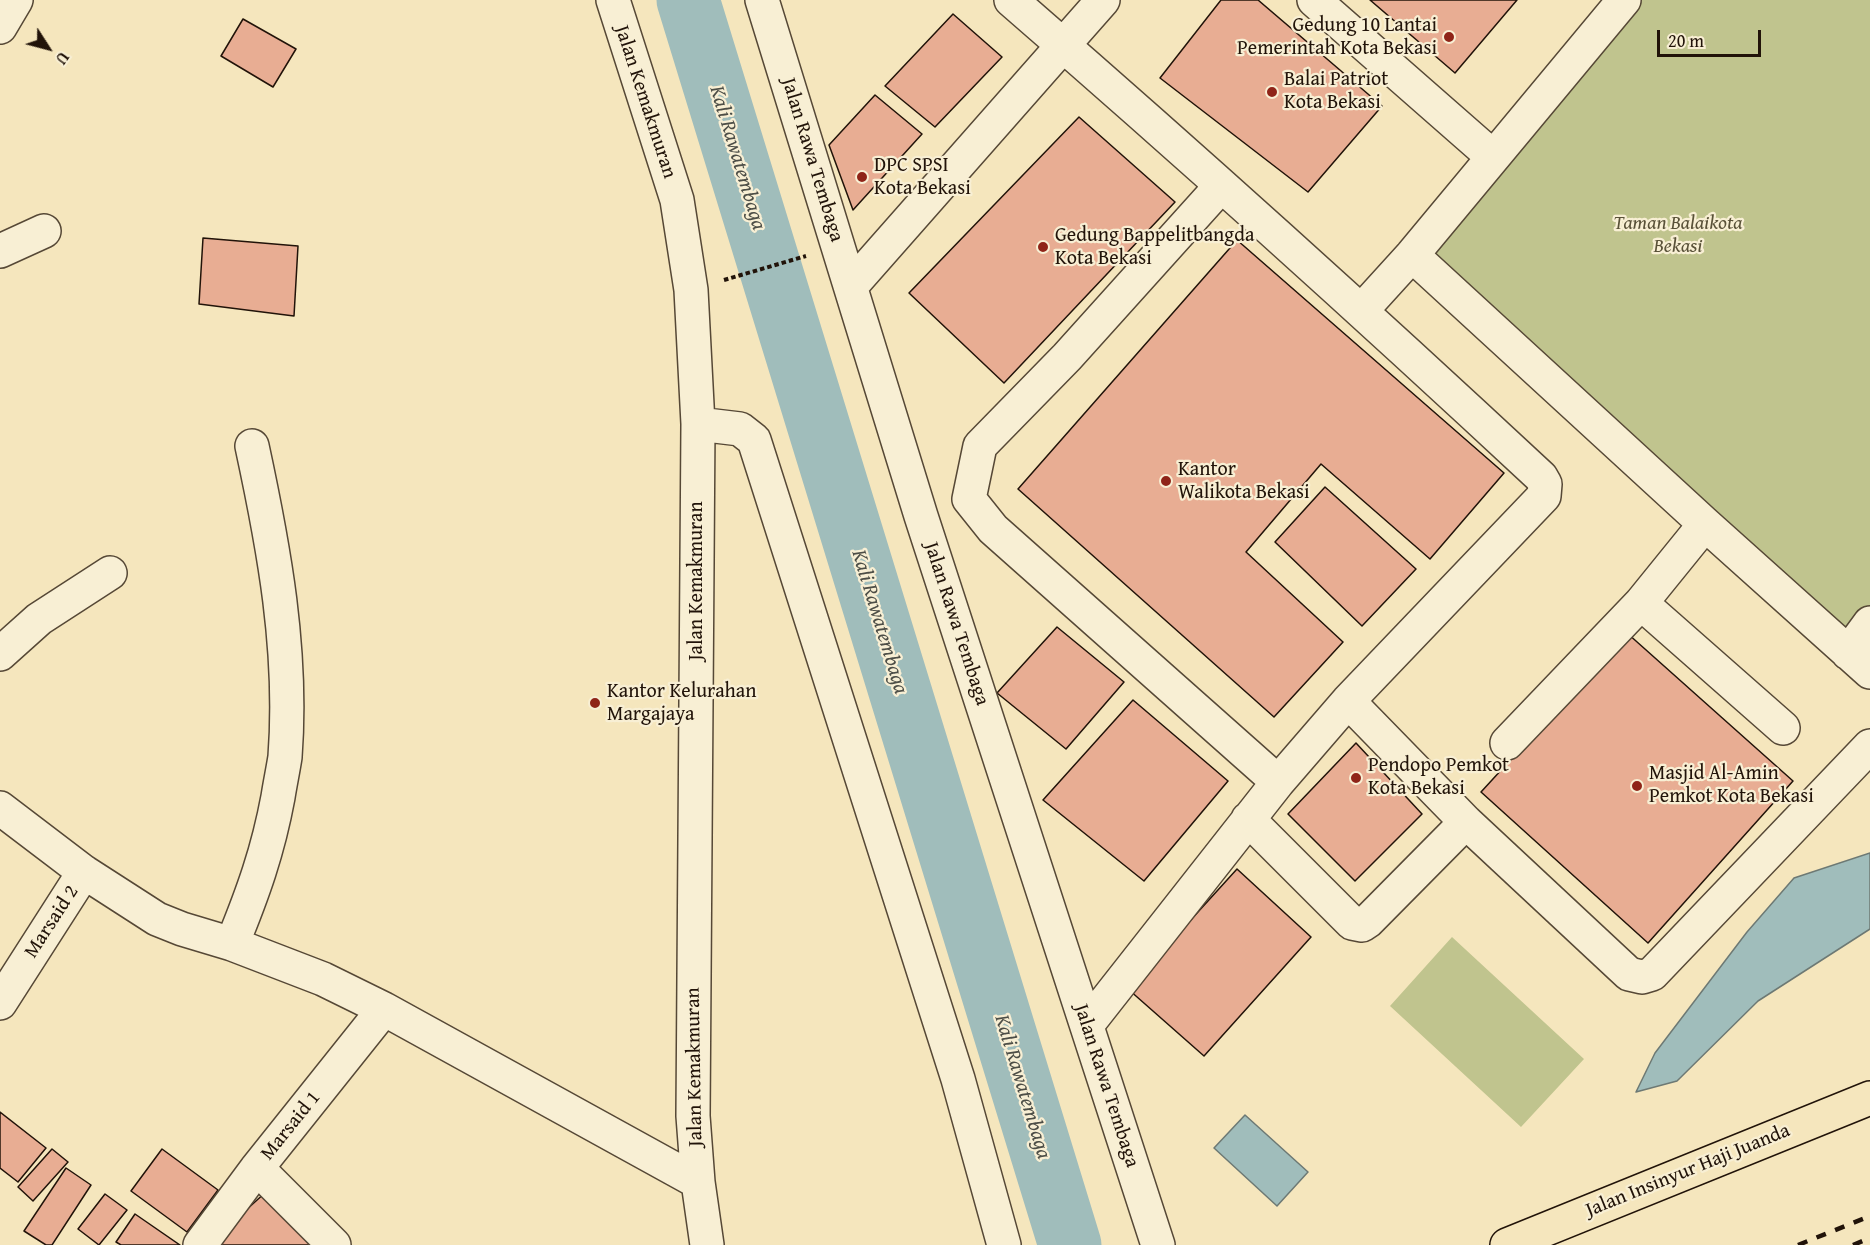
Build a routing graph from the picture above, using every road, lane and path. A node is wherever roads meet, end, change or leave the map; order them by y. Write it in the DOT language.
graph roads {
  1 [pos="16,0"];
  2 [pos="613,0"];
  3 [pos="762,0"];
  4 [pos="1011,0"];
  5 [pos="1103,0"];
  6 [pos="1314,0"];
  7 [pos="1624,0"];
  8 [pos="0,27"];
  9 [pos="1064,45"];
  10 [pos="1493,158"];
  11 [pos="1221,186"];
  12 [pos="44,231"];
  13 [pos="0,251"];
  14 [pos="809,255"];
  15 [pos="1412,255"];
  16 [pos="723,280"];
  17 [pos="851,286"];
  18 [pos="1362,310"];
  19 [pos="698,424"];
  20 [pos="252,446"];
  21 [pos="1705,524"];
  22 [pos="110,573"];
  23 [pos="1641,603"];
  24 [pos="1870,623"];
  25 [pos="0,654"];
  26 [pos="1859,662"];
  27 [pos="1348,701"];
  28 [pos="1783,728"];
  29 [pos="1507,743"];
  30 [pos="1870,746"];
  31 [pos="1278,782"];
  32 [pos="0,808"];
  33 [pos="1248,819"];
  34 [pos="1466,822"];
  35 [pos="84,872"];
  36 [pos="232,944"];
  37 [pos="0,1002"];
  38 [pos="384,1010"];
  39 [pos="1087,1025"];
  40 [pos="1870,1098"];
  41 [pos="257,1168"];
  42 [pos="698,1182"];
  43 [pos="200,1245"];
  44 [pos="334,1245"];
  45 [pos="707,1245"];
  46 [pos="1004,1245"];
  47 [pos="1158,1245"];
  48 [pos="1507,1245"];
  1 -- 8 [label="street"];
  2 -- 19 [label="street, Jalan Kemakmuran"];
  3 -- 17 [label="street, Jalan Rawa Tembaga"];
  4 -- 9 [label="street"];
  5 -- 9 [label="street"];
  6 -- 10 [label="street"];
  7 -- 10 [label="street"];
  9 -- 11 [label="street"];
  9 -- 17 [label="street"];
  10 -- 15 [label="street"];
  11 -- 18 [label="street"];
  11 -- 31 [label="street"];
  12 -- 13 [label="street"];
  14 -- 16 [label="path"];
  15 -- 18 [label="street"];
  15 -- 21 [label="street"];
  17 -- 39 [label="street, Jalan Rawa Tembaga"];
  18 -- 27 [label="street"];
  19 -- 42 [label="street, Jalan Kemakmuran"];
  19 -- 46 [label="street"];
  20 -- 36 [label="street"];
  21 -- 23 [label="street"];
  21 -- 26 [label="street"];
  22 -- 25 [label="street"];
  23 -- 28 [label="street"];
  23 -- 29 [label="street"];
  24 -- 26 [label="street"];
  27 -- 31 [label="street"];
  27 -- 34 [label="street"];
  30 -- 34 [label="street"];
  31 -- 33 [label="street"];
  32 -- 35 [label="street"];
  33 -- 34 [label="street"];
  33 -- 39 [label="street"];
  35 -- 36 [label="street"];
  35 -- 37 [label="street, Marsaid 2"];
  36 -- 38 [label="street"];
  38 -- 41 [label="street, Marsaid 1"];
  38 -- 42 [label="street"];
  39 -- 47 [label="street, Jalan Rawa Tembaga"];
  40 -- 48 [label="main road, Jalan Insinyur Haji Juanda"];
  41 -- 43 [label="street, Marsaid 1"];
  41 -- 44 [label="street"];
  42 -- 45 [label="street, Jalan Kemakmuran"];
}
